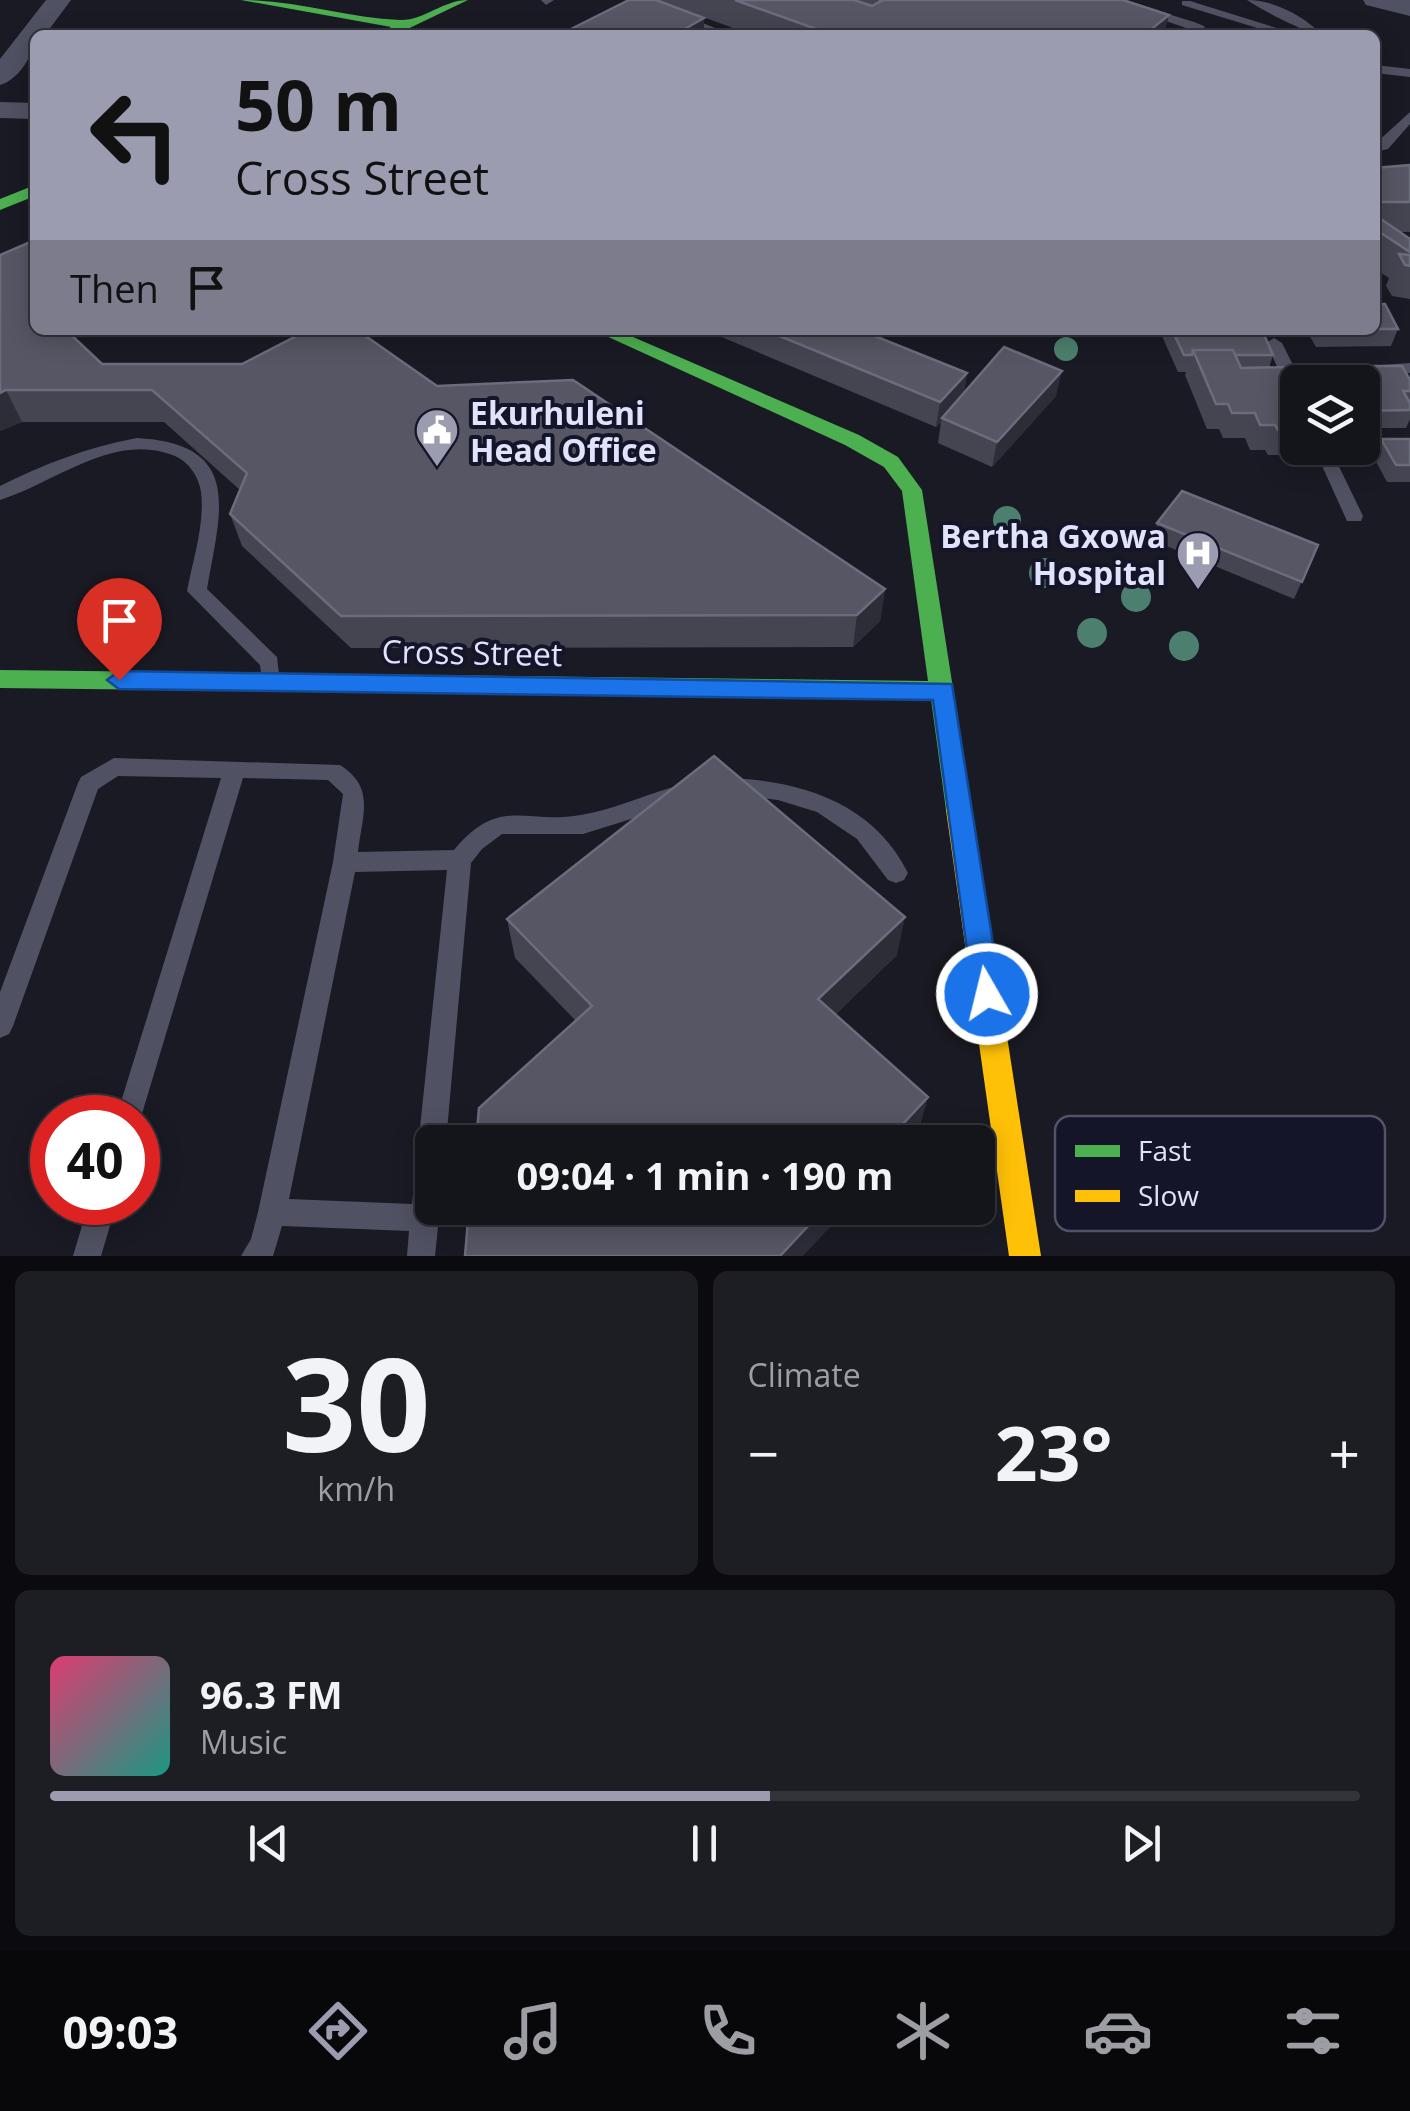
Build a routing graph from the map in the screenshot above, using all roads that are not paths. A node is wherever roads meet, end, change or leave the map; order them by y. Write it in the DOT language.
graph roads {
  1 [pos="58,0"];
  2 [pos="248,0"];
  3 [pos="462,0"];
  4 [pos="633,0"];
  5 [pos="1111,0"];
  6 [pos="1254,0"];
  7 [pos="1375,0"];
  8 [pos="1186,2"];
  9 [pos="1410,8"];
  10 [pos="406,25"];
  11 [pos="35,30"];
  12 [pos="395,30"];
  13 [pos="714,30"];
  14 [pos="1200,30"];
  15 [pos="1277,30"];
  16 [pos="1310,30"];
  17 [pos="30,37"];
  18 [pos="1410,56"];
  19 [pos="1381,65"];
  20 [pos="1410,72"];
  21 [pos="0,77"];
  22 [pos="0,110"];
  23 [pos="30,111"];
  24 [pos="1410,116"];
  25 [pos="1382,136"];
  26 [pos="30,192"];
  27 [pos="0,205"];
  28 [pos="613,335"];
  29 [pos="1274,343"];
  30 [pos="1284,365"];
  31 [pos="1405,369"];
  32 [pos="1380,373"];
  33 [pos="1410,388"];
  34 [pos="1330,465"];
  35 [pos="0,494"];
  36 [pos="1354,516"];
  37 [pos="270,682"];
  38 [pos="2,683"];
  39 [pos="943,690"];
  40 [pos="234,770"];
  41 [pos="460,860"];
  42 [pos="345,862"];
  43 [pos="896,873"];
  44 [pos="0,1026"];
  45 [pos="136,1095"];
  46 [pos="435,1125"];
  47 [pos="272,1212"];
  48 [pos="415,1218"];
  49 [pos="96,1225"];
  50 [pos="425,1225"];
  51 [pos="87,1256"];
  52 [pos="256,1256"];
  53 [pos="420,1256"];
  54 [pos="1025,1256"];
  1 -- 11 [label="street"];
  2 -- 10 [label="street"];
  3 -- 10 [label="street"];
  4 -- 13 [label="lane"];
  5 -- 14 [label="lane"];
  6 -- 16 [label="lane"];
  7 -- 9 [label="street"];
  8 -- 15 [label="lane"];
  10 -- 12 [label="street"];
  17 -- 21 [label="street"];
  18 -- 19 [label="lane"];
  19 -- 20 [label="lane"];
  22 -- 23 [label="street"];
  24 -- 25 [label="lane"];
  26 -- 27 [label="street"];
  28 -- 39 [label="street"];
  29 -- 30 [label="lane"];
  31 -- 32 [label="lane"];
  31 -- 33 [label="lane"];
  34 -- 36 [label="lane"];
  35 -- 37 [label="lane"];
  37 -- 38 [label="street, Cross Street"];
  37 -- 39 [label="street, Cross Street"];
  39 -- 54 [label="street"];
  40 -- 42 [label="lane"];
  40 -- 44 [label="lane"];
  40 -- 45 [label="lane"];
  41 -- 42 [label="lane"];
  41 -- 43 [label="lane"];
  41 -- 46 [label="lane"];
  42 -- 47 [label="lane"];
  47 -- 48 [label="lane"];
  47 -- 52 [label="lane"];
  49 -- 51 [label="lane"];
  50 -- 53 [label="lane"];
}
